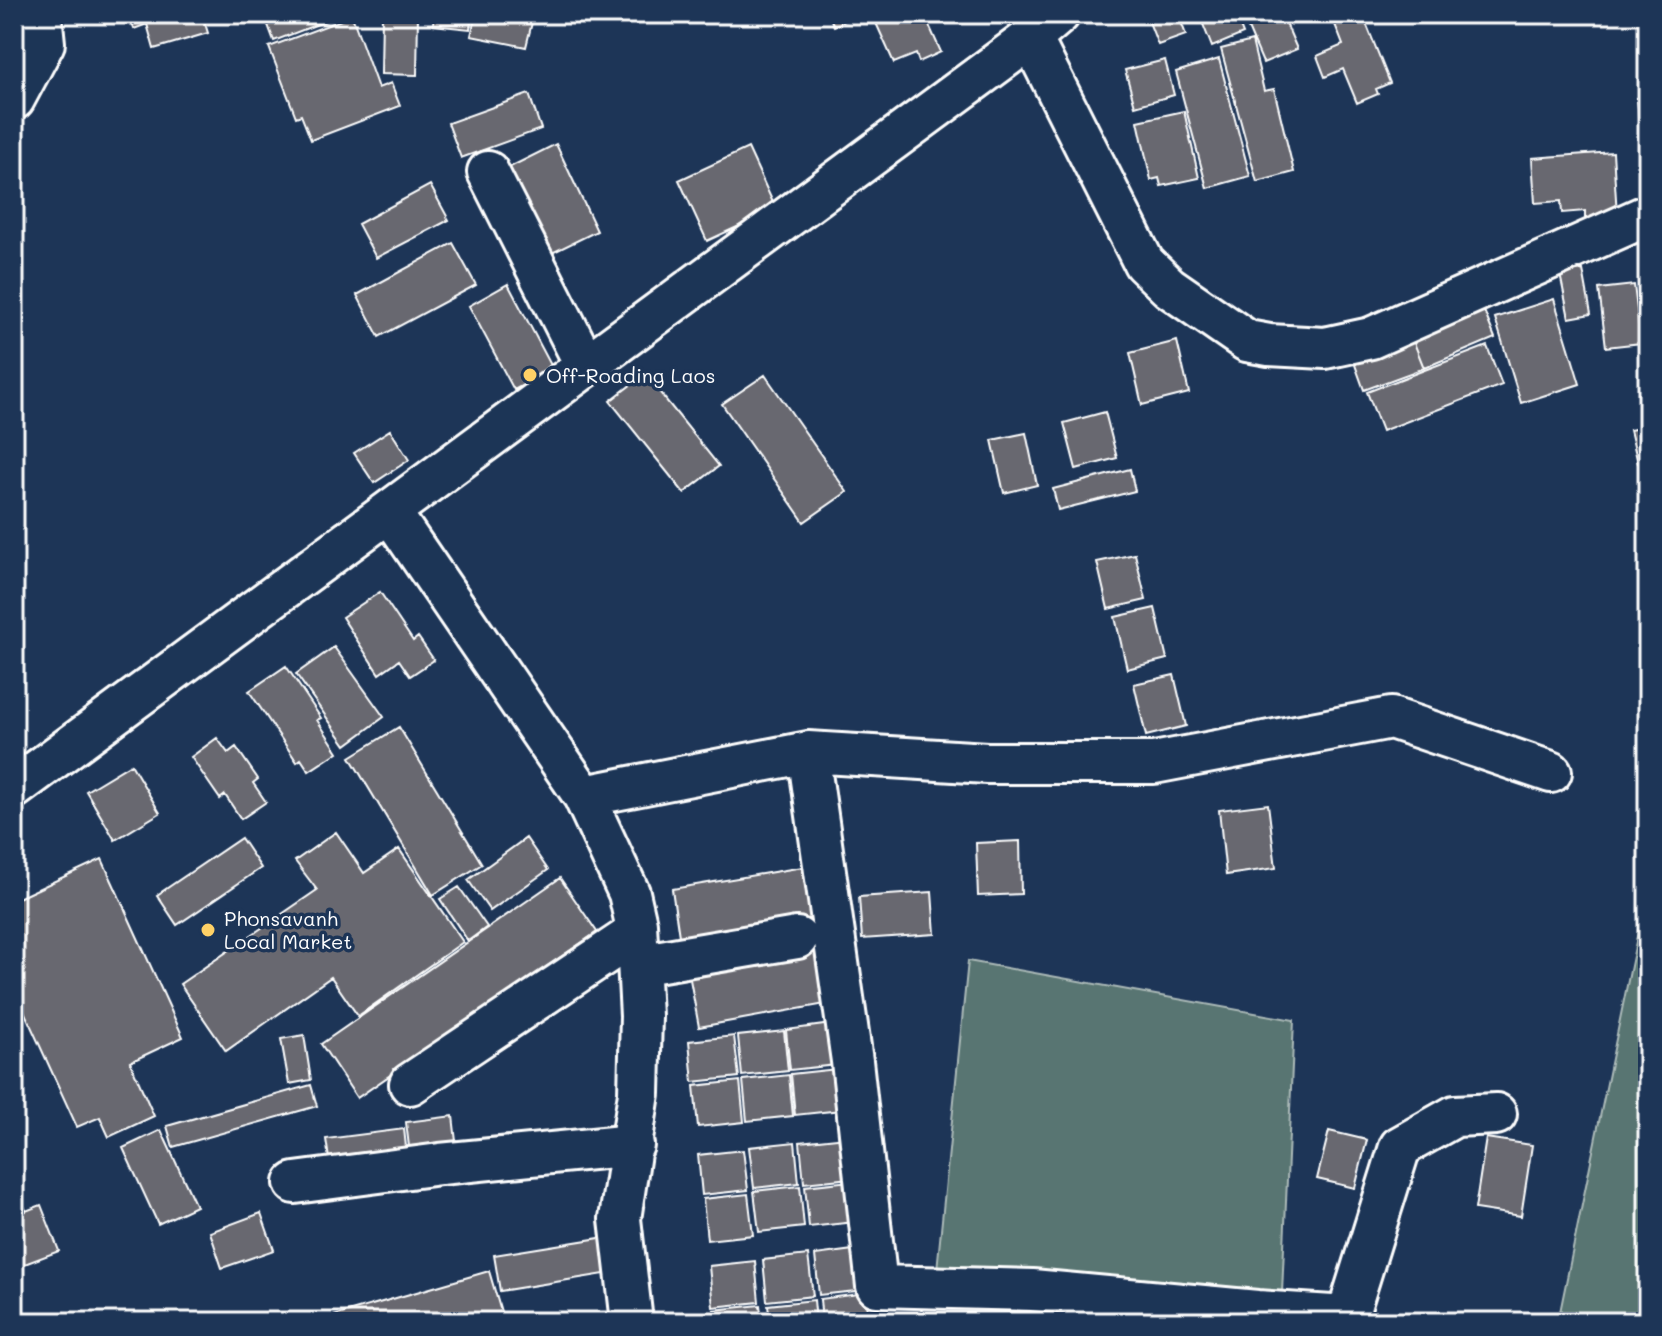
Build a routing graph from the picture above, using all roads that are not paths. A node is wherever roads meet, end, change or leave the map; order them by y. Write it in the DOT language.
graph roads {
  1 [pos="41,14"];
  2 [pos="1045,26"];
  3 [pos="14,99"];
  4 [pos="488,172"];
  5 [pos="1648,215"];
  6 [pos="586,366"];
  7 [pos="390,512"];
  8 [pos="808,752"];
  9 [pos="1551,772"];
  10 [pos="14,788"];
  11 [pos="584,796"];
  12 [pos="636,924"];
  13 [pos="797,938"];
  14 [pos="638,965"];
  15 [pos="410,1084"];
  16 [pos="1496,1114"];
  17 [pos="633,1145"];
  18 [pos="295,1183"];
  19 [pos="1035,1306"];
  20 [pos="1365,1319"];
  21 [pos="632,1322"];
  1 -- 3 [label="street"];
  2 -- 5 [label="street"];
  2 -- 6 [label="street"];
  4 -- 6 [label="street"];
  6 -- 7 [label="street"];
  7 -- 10 [label="street"];
  7 -- 11 [label="street"];
  8 -- 9 [label="street"];
  8 -- 11 [label="street"];
  8 -- 19 [label="street"];
  11 -- 12 [label="street"];
  12 -- 14 [label="street"];
  12 -- 15 [label="street"];
  13 -- 14 [label="street"];
  14 -- 17 [label="street"];
  16 -- 20 [label="street"];
  17 -- 18 [label="street"];
  17 -- 21 [label="street"];
  19 -- 20 [label="street"];
}
